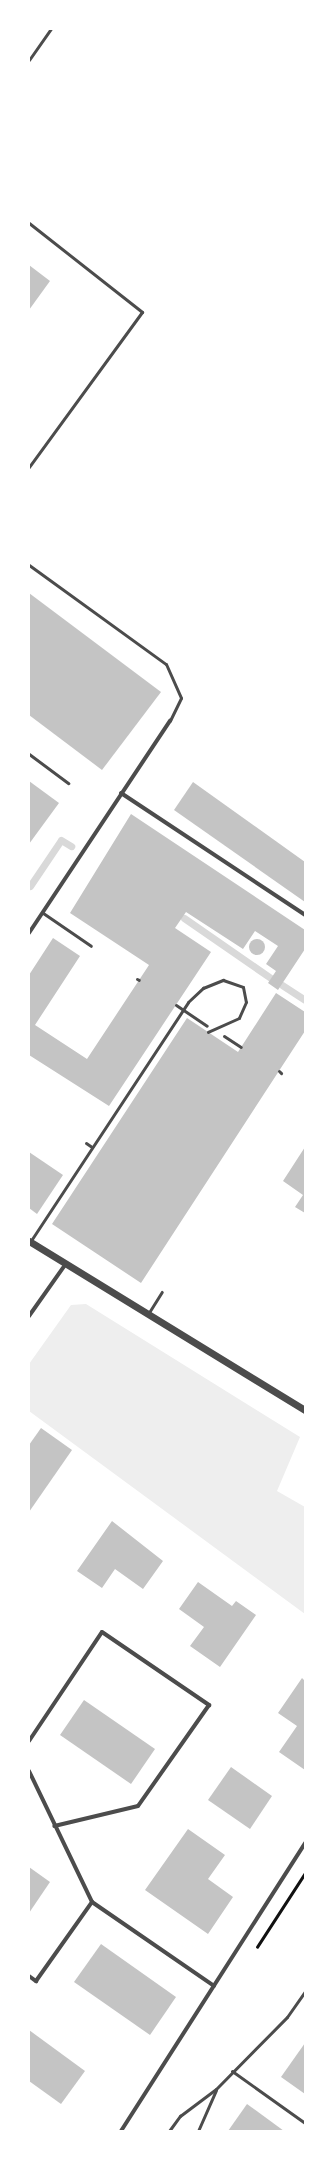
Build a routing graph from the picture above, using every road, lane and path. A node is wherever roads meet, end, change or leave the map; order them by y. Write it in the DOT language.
graph roads {
  1 [pos="51,29"];
  2 [pos="29,60"];
  3 [pos="29,223"];
  4 [pos="29,467"];
  5 [pos="29,565"];
  6 [pos="170,721"];
  7 [pos="29,754"];
  8 [pos="68,783"];
  9 [pos="121,793"];
  10 [pos="43,913"];
  11 [pos="305,915"];
  12 [pos="29,933"];
  13 [pos="91,946"];
  14 [pos="176,1005"];
  15 [pos="183,1009"];
  16 [pos="207,1026"];
  17 [pos="208,1032"];
  18 [pos="224,1036"];
  19 [pos="241,1047"];
  20 [pos="86,1143"];
  21 [pos="92,1147"];
  22 [pos="29,1241"];
  23 [pos="65,1264"];
  24 [pos="162,1292"];
  25 [pos="148,1315"];
  26 [pos="29,1316"];
  27 [pos="305,1410"];
  28 [pos="29,1741"];
  29 [pos="29,1771"];
  30 [pos="54,1826"];
  31 [pos="305,1844"];
  32 [pos="92,1902"];
  33 [pos="29,1976"];
  34 [pos="214,1986"];
  35 [pos="305,1991"];
  36 [pos="232,2072"];
  37 [pos="216,2089"];
  38 [pos="305,2123"];
  39 [pos="121,2131"];
  40 [pos="170,2131"];
  41 [pos="198,2131"];
  1 -- 2 [label="lane"];
  3 -- 4 [label="lane"];
  5 -- 6 [label="lane"];
  6 -- 9 [label="street"];
  7 -- 8 [label="lane"];
  9 -- 10 [label="street"];
  9 -- 11 [label="street"];
  10 -- 12 [label="street"];
  10 -- 13 [label="lane"];
  14 -- 15 [label="lane"];
  15 -- 16 [label="lane"];
  15 -- 17 [label="lane"];
  15 -- 21 [label="lane"];
  18 -- 19 [label="lane"];
  20 -- 21 [label="lane"];
  21 -- 22 [label="lane"];
  22 -- 23 [label="street"];
  23 -- 25 [label="street"];
  23 -- 26 [label="street"];
  24 -- 25 [label="lane"];
  25 -- 27 [label="street"];
  28 -- 30 [label="street"];
  29 -- 30 [label="street"];
  30 -- 32 [label="street"];
  31 -- 34 [label="street"];
  32 -- 33 [label="street"];
  32 -- 34 [label="street"];
  34 -- 39 [label="street"];
  35 -- 36 [label="lane"];
  36 -- 37 [label="lane"];
  36 -- 38 [label="lane"];
  37 -- 40 [label="lane"];
  37 -- 41 [label="lane"];
}
